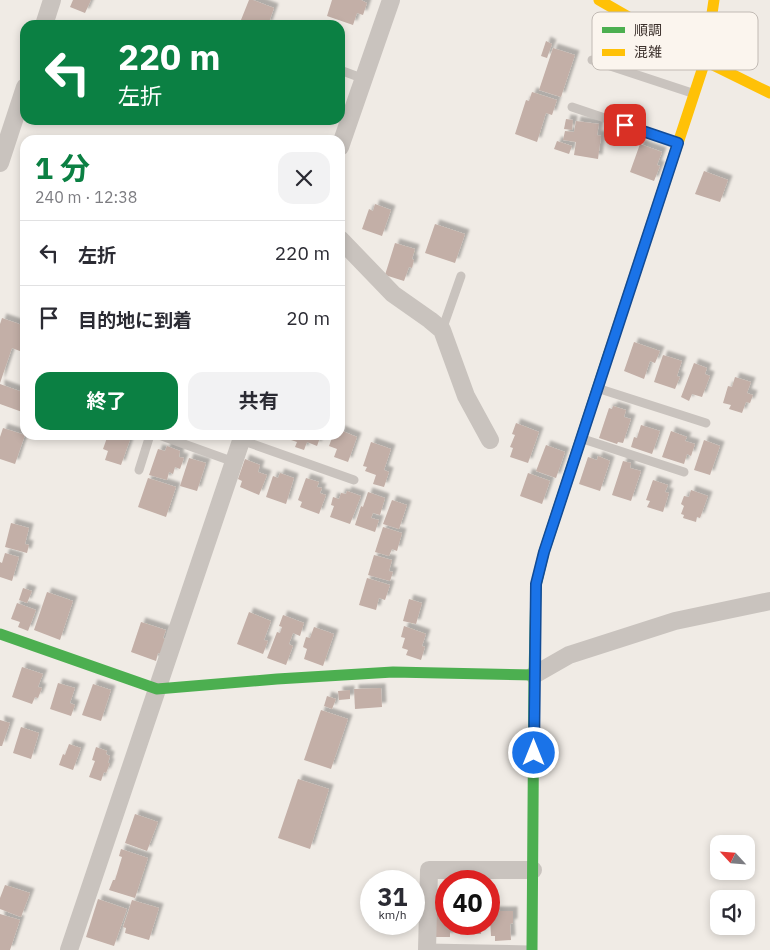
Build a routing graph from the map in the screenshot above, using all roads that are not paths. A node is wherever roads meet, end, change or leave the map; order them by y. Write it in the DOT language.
graph roads {
  1 [pos="52,0"];
  2 [pos="391,0"];
  3 [pos="599,0"];
  4 [pos="620,12"];
  5 [pos="46,20"];
  6 [pos="622,70"];
  7 [pos="702,70"];
  8 [pos="723,70"];
  9 [pos="345,72"];
  10 [pos="364,79"];
  11 [pos="770,93"];
  12 [pos="694,94"];
  13 [pos="20,98"];
  14 [pos="572,108"];
  15 [pos="5,130"];
  16 [pos="344,135"];
  17 [pos="678,143"];
  18 [pos="0,163"];
  19 [pos="345,243"];
  20 [pos="461,276"];
  21 [pos="442,330"];
  22 [pos="598,388"];
  23 [pos="706,423"];
  24 [pos="581,438"];
  25 [pos="148,440"];
  26 [pos="173,440"];
  27 [pos="241,440"];
  28 [pos="247,440"];
  29 [pos="490,440"];
  30 [pos="234,462"];
  31 [pos="139,470"];
  32 [pos="684,472"];
  33 [pos="354,480"];
  34 [pos="770,601"];
  35 [pos="0,634"];
  36 [pos="534,674"];
  37 [pos="157,689"];
  38 [pos="533,870"];
  39 [pos="427,949"];
  40 [pos="69,950"];
  41 [pos="532,950"];
  1 -- 5 [label="street"];
  2 -- 10 [label="street"];
  3 -- 4 [label="street"];
  6 -- 12 [label="lane"];
  7 -- 12 [label="street"];
  8 -- 11 [label="street"];
  9 -- 10 [label="lane"];
  10 -- 16 [label="street"];
  12 -- 17 [label="street"];
  13 -- 15 [label="street"];
  14 -- 17 [label="lane"];
  15 -- 18 [label="street"];
  17 -- 22 [label="street"];
  19 -- 21 [label="street"];
  20 -- 21 [label="lane"];
  21 -- 29 [label="street"];
  22 -- 23 [label="lane"];
  22 -- 24 [label="street"];
  24 -- 32 [label="lane"];
  24 -- 36 [label="street"];
  25 -- 31 [label="lane"];
  26 -- 30 [label="lane"];
  27 -- 30 [label="street"];
  28 -- 33 [label="lane"];
  30 -- 37 [label="street"];
  34 -- 36 [label="street"];
  35 -- 37 [label="street"];
  36 -- 37 [label="street"];
  36 -- 38 [label="street"];
  37 -- 40 [label="street"];
  38 -- 39 [label="street"];
  38 -- 41 [label="street"];
  39 -- 41 [label="lane"];
}
